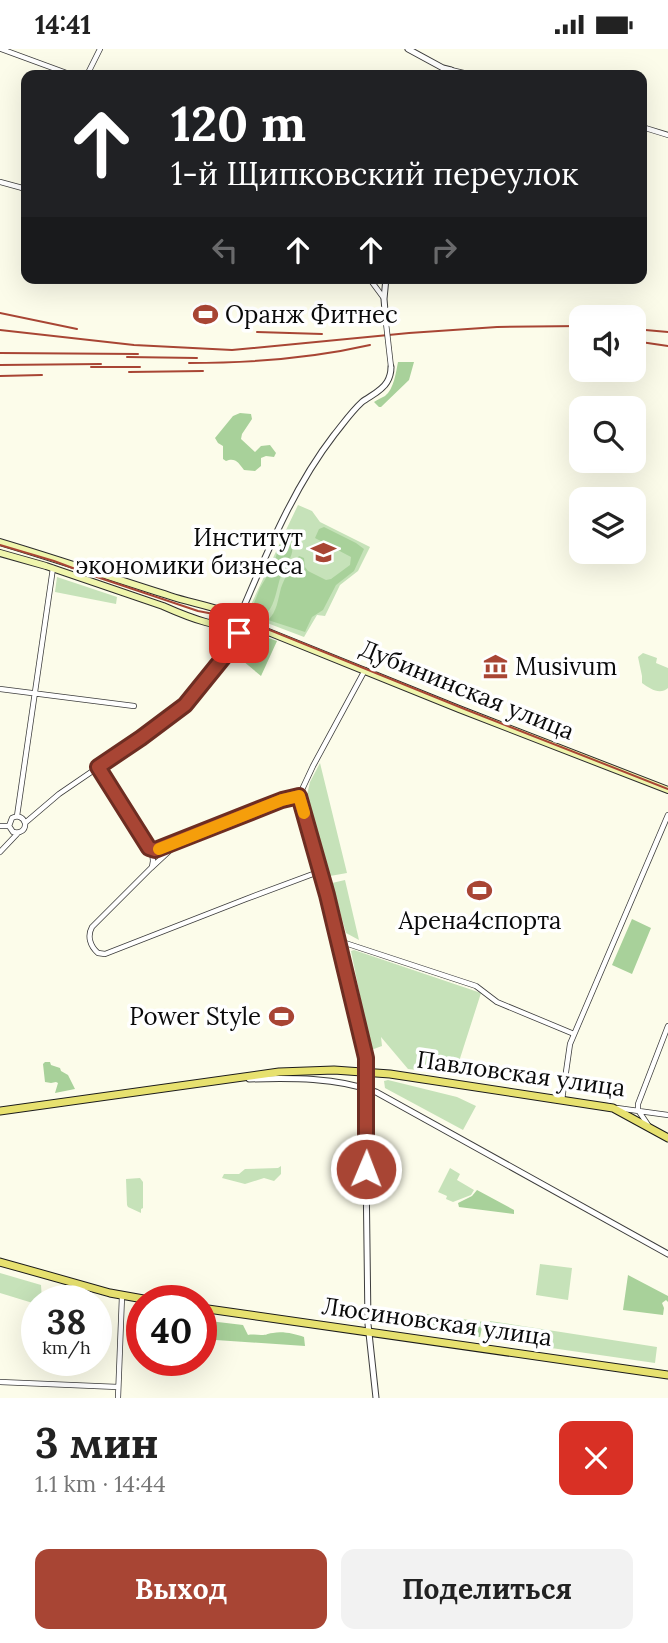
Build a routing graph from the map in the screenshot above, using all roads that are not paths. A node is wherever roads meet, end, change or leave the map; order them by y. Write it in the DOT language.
graph roads {
  1 [pos="1,49"];
  2 [pos="100,49"];
  3 [pos="408,49"];
  4 [pos="58,70"];
  5 [pos="89,70"];
  6 [pos="446,70"];
  7 [pos="647,129"];
  8 [pos="668,135"];
  9 [pos="0,182"];
  10 [pos="21,188"];
  11 [pos="376,284"];
  12 [pos="386,284"];
  13 [pos="384,299"];
  14 [pos="386,323"];
  15 [pos="391,367"];
  16 [pos="0,542"];
  17 [pos="0,553"];
  18 [pos="53,568"];
  19 [pos="241,615"];
  20 [pos="251,625"];
  21 [pos="241,627"];
  22 [pos="365,670"];
  23 [pos="0,689"];
  24 [pos="34,694"];
  25 [pos="134,706"];
  26 [pos="98,767"];
  27 [pos="668,790"];
  28 [pos="299,796"];
  29 [pos="668,815"];
  30 [pos="17,816"];
  31 [pos="25,823"];
  32 [pos="9,825"];
  33 [pos="0,826"];
  34 [pos="18,833"];
  35 [pos="181,840"];
  36 [pos="152,850"];
  37 [pos="0,852"];
  38 [pos="151,868"];
  39 [pos="321,871"];
  40 [pos="339,941"];
  41 [pos="668,1026"];
  42 [pos="574,1034"];
  43 [pos="368,1073"];
  44 [pos="220,1080"];
  45 [pos="367,1089"];
  46 [pos="562,1100"];
  47 [pos="613,1108"];
  48 [pos="638,1110"];
  49 [pos="0,1111"];
  50 [pos="657,1113"];
  51 [pos="668,1115"];
  52 [pos="650,1128"];
  53 [pos="668,1138"];
  54 [pos="668,1254"];
  55 [pos="0,1262"];
  56 [pos="122,1296"];
  57 [pos="126,1297"];
  58 [pos="217,1310"];
  59 [pos="369,1332"];
  60 [pos="668,1375"];
  61 [pos="0,1382"];
  62 [pos="118,1387"];
  63 [pos="118,1398"];
  64 [pos="376,1398"];
  1 -- 4 [label="street"];
  2 -- 5 [label="street"];
  3 -- 6 [label="street"];
  7 -- 8 [label="street"];
  9 -- 10 [label="street"];
  11 -- 13 [label="street"];
  12 -- 13 [label="street"];
  13 -- 14 [label="street"];
  14 -- 15 [label="street, bridge"];
  15 -- 19 [label="street"];
  16 -- 19 [label="main road, Дубининская улица"];
  17 -- 18 [label="main road"];
  18 -- 21 [label="main road"];
  18 -- 24 [label="street"];
  19 -- 20 [label="main road, Дубининская улица"];
  19 -- 21 [label="street"];
  20 -- 21 [label="main road"];
  20 -- 22 [label="main road, Дубининская улица"];
  21 -- 26 [label="street"];
  22 -- 27 [label="main road, Дубининская улица"];
  22 -- 28 [label="street"];
  23 -- 24 [label="street"];
  24 -- 25 [label="street"];
  24 -- 30 [label="street"];
  26 -- 31 [label="street"];
  26 -- 36 [label="street"];
  28 -- 35 [label="street"];
  28 -- 39 [label="street"];
  29 -- 42 [label="street"];
  30 -- 31 [label="street"];
  30 -- 32 [label="street"];
  31 -- 34 [label="street"];
  32 -- 33 [label="street"];
  32 -- 34 [label="street"];
  34 -- 37 [label="street"];
  35 -- 36 [label="street"];
  35 -- 38 [label="street"];
  36 -- 38 [label="street"];
  38 -- 39 [label="street"];
  39 -- 40 [label="street"];
  40 -- 42 [label="street"];
  40 -- 43 [label="street"];
  41 -- 48 [label="street"];
  42 -- 46 [label="street"];
  43 -- 44 [label="main road, Павловская улица"];
  43 -- 45 [label="street"];
  43 -- 46 [label="main road, Павловская улица"];
  44 -- 45 [label="street"];
  44 -- 49 [label="main road, Павловская улица"];
  45 -- 54 [label="street"];
  45 -- 59 [label="street"];
  46 -- 47 [label="main road, Павловская улица"];
  47 -- 48 [label="street, Павловская улица"];
  47 -- 52 [label="main road"];
  48 -- 50 [label="street, Павловская улица"];
  48 -- 52 [label="street"];
  50 -- 51 [label="street, Павловская улица"];
  50 -- 52 [label="street"];
  52 -- 53 [label="main road"];
  55 -- 56 [label="main road"];
  56 -- 57 [label="main road"];
  56 -- 62 [label="street"];
  58 -- 59 [label="main road, Люсиновская улица"];
  59 -- 60 [label="main road, Люсиновская улица"];
  59 -- 64 [label="street"];
  61 -- 62 [label="street"];
  62 -- 63 [label="street"];
}
